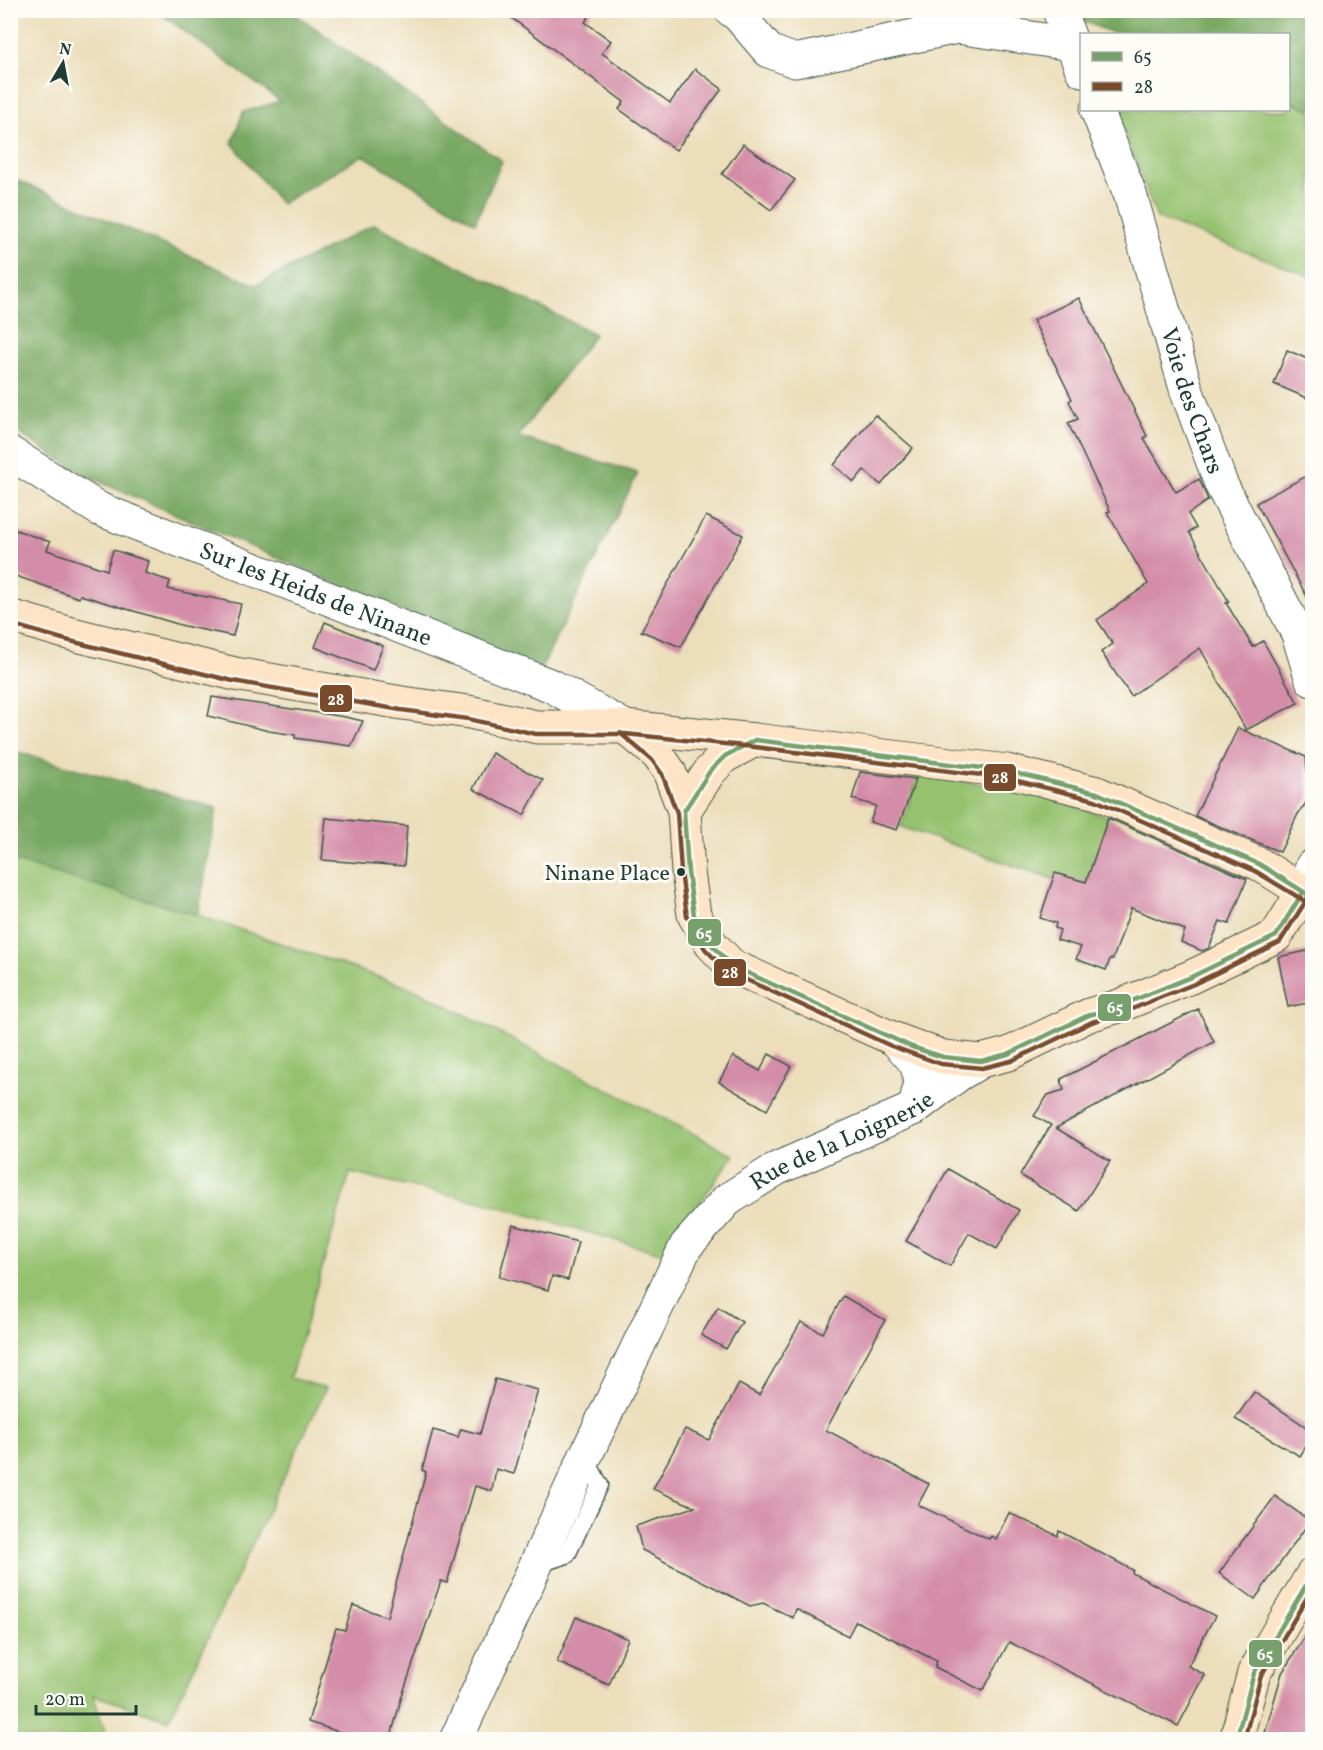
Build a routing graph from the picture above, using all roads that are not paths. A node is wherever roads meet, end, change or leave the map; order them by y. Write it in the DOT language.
graph roads {
  1 [pos="731,10"];
  2 [pos="1059,10"];
  3 [pos="1076,57"];
  4 [pos="1097,111"];
  5 [pos="10,453"];
  6 [pos="10,616"];
  7 [pos="1312,680"];
  8 [pos="625,728"];
  9 [pos="754,740"];
  10 [pos="684,811"];
  11 [pos="1309,885"];
  12 [pos="894,1039"];
  13 [pos="981,1061"];
  14 [pos="915,1108"];
  15 [pos="1312,1575"];
  16 [pos="456,1740"];
  17 [pos="1236,1740"];
  1 -- 3 [label="street"];
  2 -- 3 [label="street"];
  4 -- 7 [label="street, Voie des Chars"];
  5 -- 8 [label="street, Sur les Heids de Ninane"];
  6 -- 8 [label="street"];
  8 -- 9 [label="street"];
  8 -- 10 [label="street"];
  9 -- 10 [label="street"];
  9 -- 11 [label="street"];
  10 -- 12 [label="street"];
  11 -- 13 [label="street, Rue de la Loignerie"];
  12 -- 13 [label="street"];
  12 -- 14 [label="street"];
  13 -- 14 [label="street, Rue de la Loignerie"];
  14 -- 16 [label="street, Rue de la Loignerie"];
  15 -- 17 [label="street"];
}
